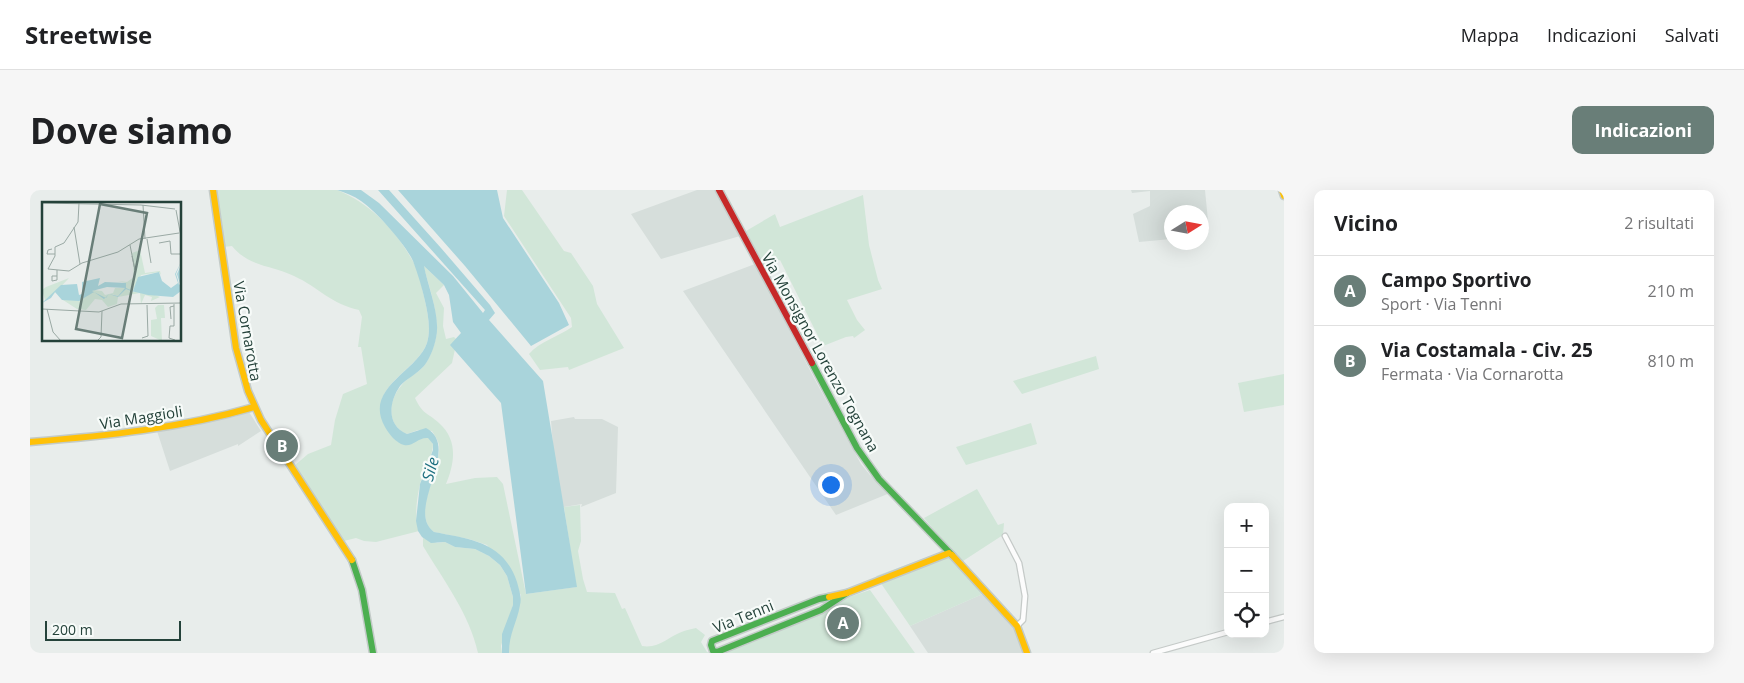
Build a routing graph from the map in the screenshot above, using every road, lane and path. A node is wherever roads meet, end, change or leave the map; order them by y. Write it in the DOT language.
graph roads {
  1 [pos="213,190"];
  2 [pos="719,190"];
  3 [pos="254,407"];
  4 [pos="30,442"];
  5 [pos="1005,536"];
  6 [pos="949,553"];
  7 [pos="847,593"];
  8 [pos="826,598"];
  9 [pos="828,605"];
  10 [pos="1284,618"];
  11 [pos="1269,621"];
  12 [pos="1017,626"];
  13 [pos="1224,633"];
  14 [pos="373,653"];
  15 [pos="1027,653"];
  16 [pos="1153,653"];
  1 -- 3 [label="street, Via Cornarotta"];
  2 -- 6 [label="street, Via Monsignor Lorenzo Tognana"];
  3 -- 4 [label="street, Via Maggioli"];
  3 -- 14 [label="street, Via Cornarotta"];
  5 -- 12 [label="street"];
  6 -- 7 [label="street, Via Tenni"];
  6 -- 12 [label="street, Via Monsignor Lorenzo Tognana"];
  7 -- 8 [label="street, Via Tenni"];
  7 -- 9 [label="street, Via Tenni"];
  8 -- 9 [label="street"];
  8 -- 9 [label="street, Via Tenni"];
  10 -- 11 [label="street"];
  12 -- 15 [label="street, Via Monsignor Lorenzo Tognana"];
  13 -- 16 [label="street"];
}
